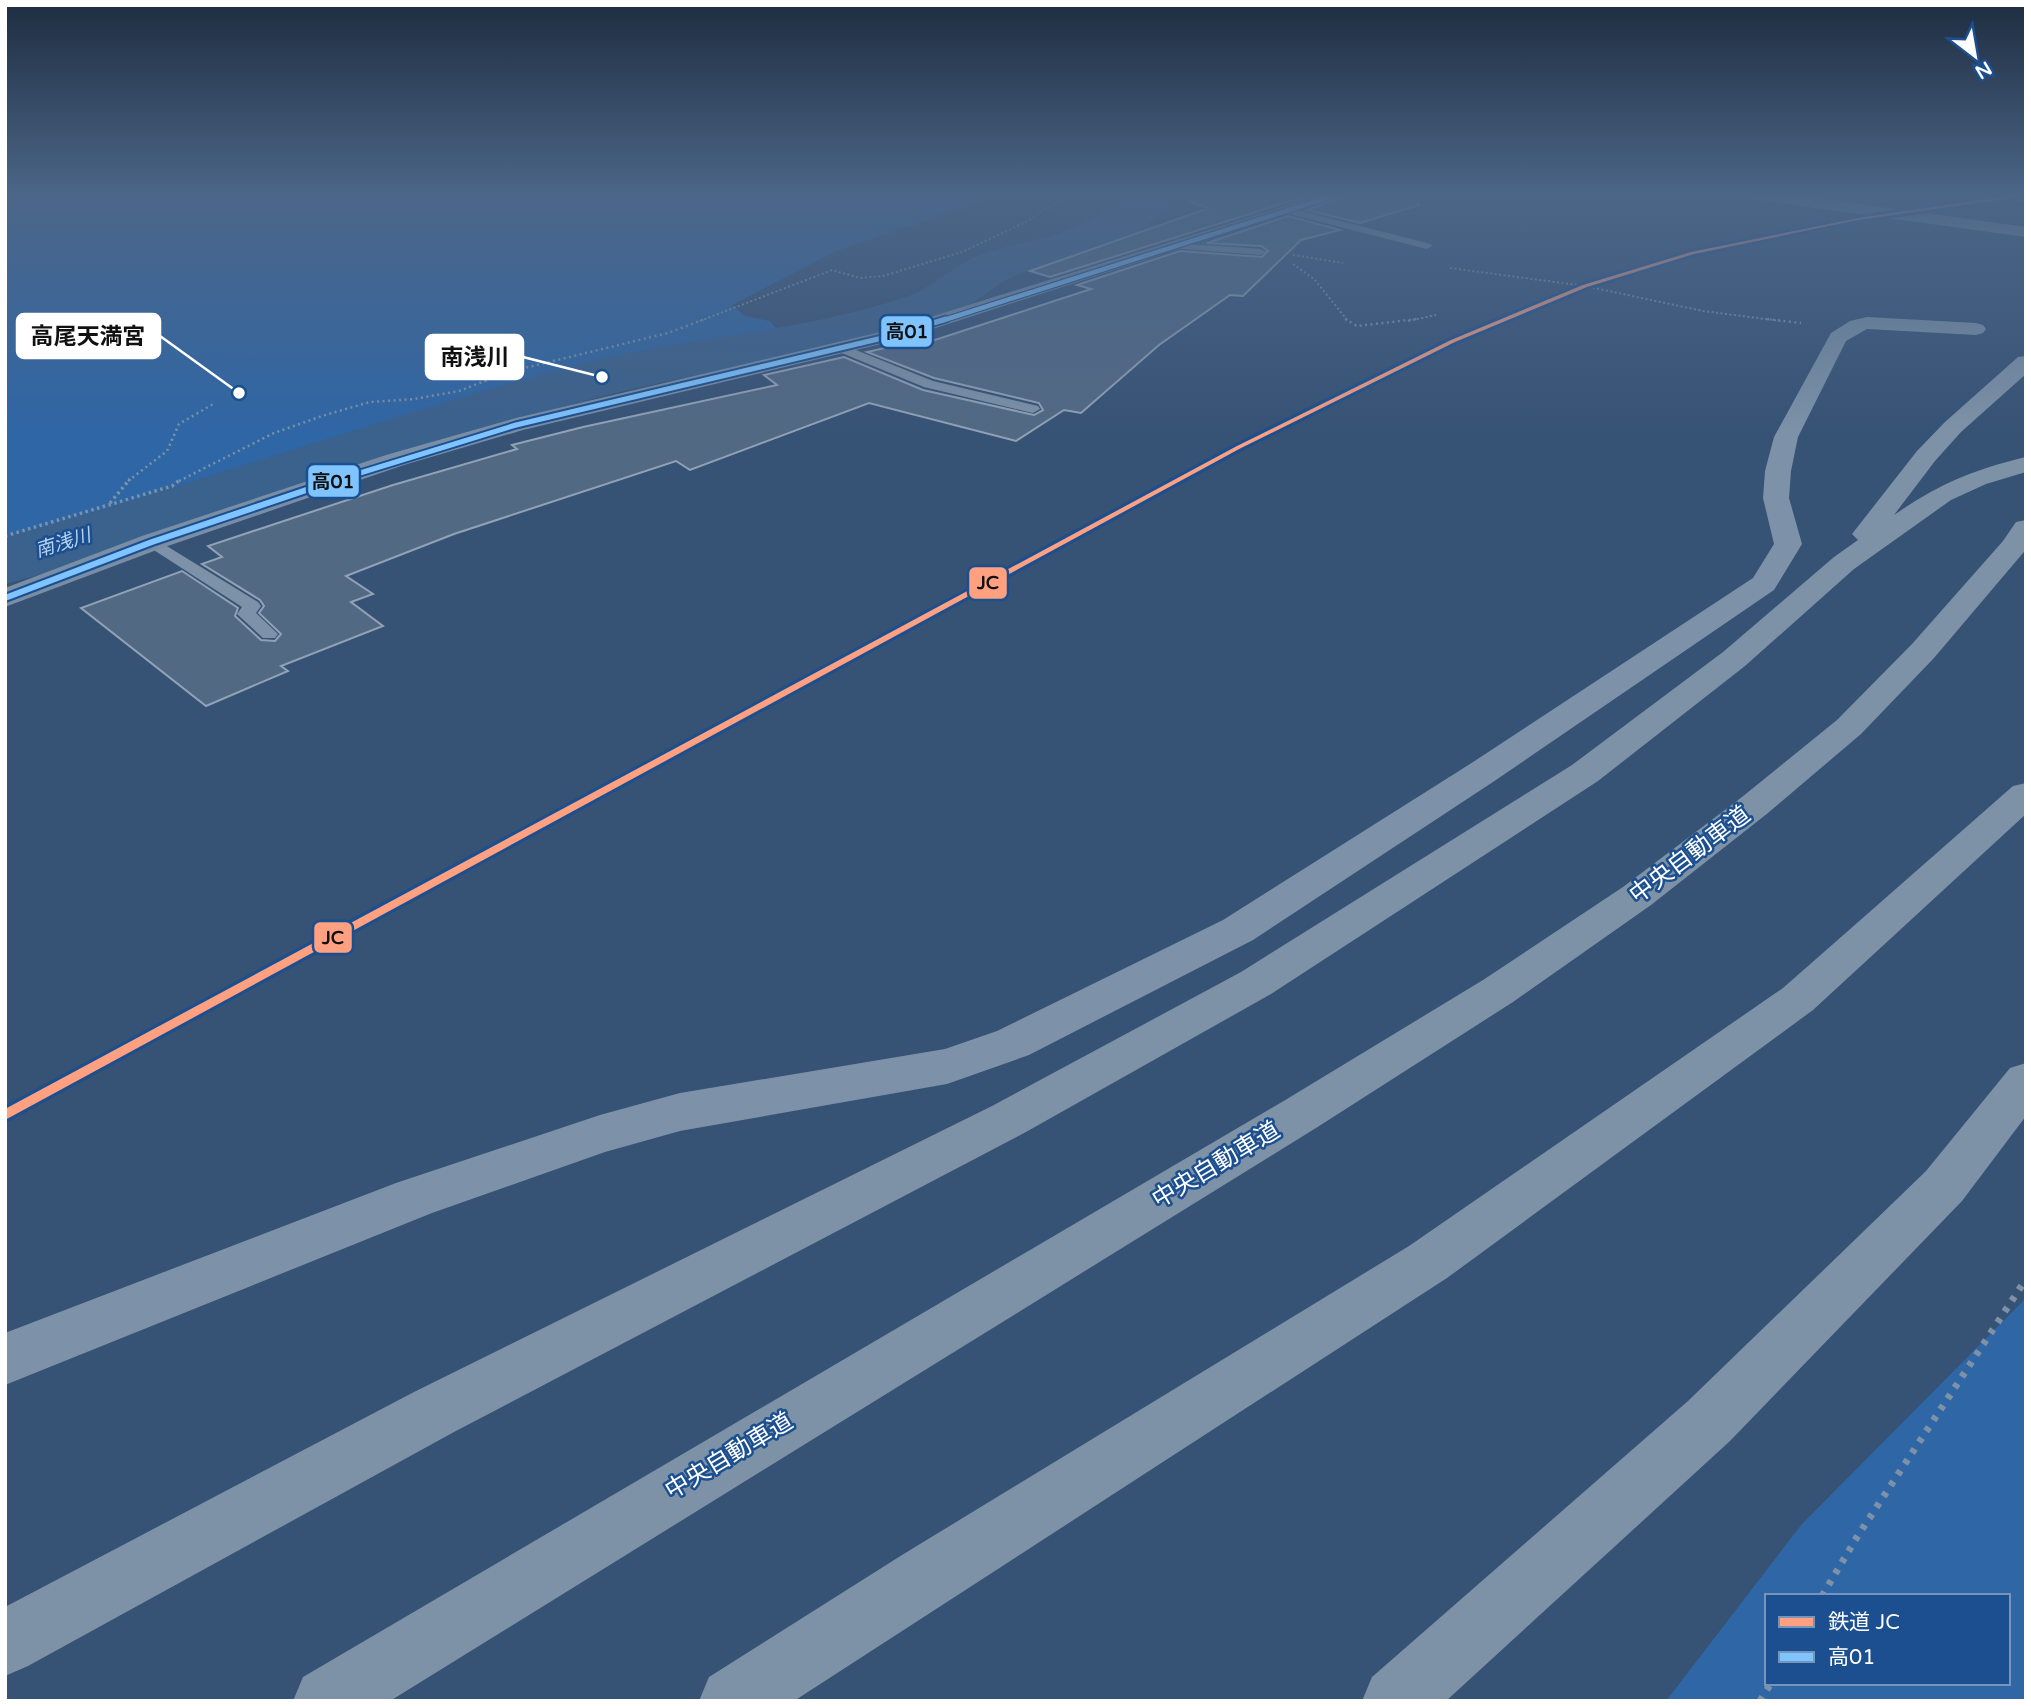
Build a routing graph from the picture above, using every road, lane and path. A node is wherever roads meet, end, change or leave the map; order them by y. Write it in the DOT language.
graph roads {
  1 [pos="822,274"];
  2 [pos="845,274"];
  3 [pos="891,274"];
  4 [pos="1087,274"];
  5 [pos="1307,274"];
  6 [pos="1485,274"];
  7 [pos="1436,316"];
  8 [pos="1848,329"];
  9 [pos="1976,329"];
  10 [pos="841,348"];
  11 [pos="2026,362"];
  12 [pos="215,402"];
  13 [pos="1033,410"];
  14 [pos="2026,464"];
  15 [pos="110,503"];
  16 [pos="2026,528"];
  17 [pos="5,536"];
  18 [pos="152,542"];
  19 [pos="1844,563"];
  20 [pos="5,598"];
  21 [pos="269,634"];
  22 [pos="2026,794"];
  23 [pos="2026,1081"];
  24 [pos="2026,1103"];
  25 [pos="1944,1186"];
  26 [pos="2026,1279"];
  27 [pos="5,1359"];
  28 [pos="1823,1594"];
  29 [pos="5,1643"];
  30 [pos="1770,1685"];
  31 [pos="327,1701"];
  32 [pos="733,1701"];
  33 [pos="1396,1701"];
  34 [pos="1760,1701"];
  1 -- 15 [label="path"];
  2 -- 3 [label="path"];
  4 -- 10 [label="main road"];
  5 -- 7 [label="path"];
  6 -- 8 [label="path"];
  8 -- 9 [label="street"];
  8 -- 27 [label="street"];
  10 -- 13 [label="lane"];
  10 -- 18 [label="main road"];
  11 -- 19 [label="highway"];
  12 -- 15 [label="path"];
  14 -- 19 [label="highway"];
  15 -- 17 [label="path"];
  16 -- 31 [label="highway, 中央自動車道"];
  18 -- 20 [label="main road"];
  18 -- 21 [label="lane"];
  19 -- 29 [label="highway"];
  22 -- 32 [label="highway"];
  23 -- 25 [label="highway"];
  24 -- 25 [label="highway"];
  25 -- 33 [label="highway"];
  26 -- 28 [label="path"];
  30 -- 34 [label="path"];
}
